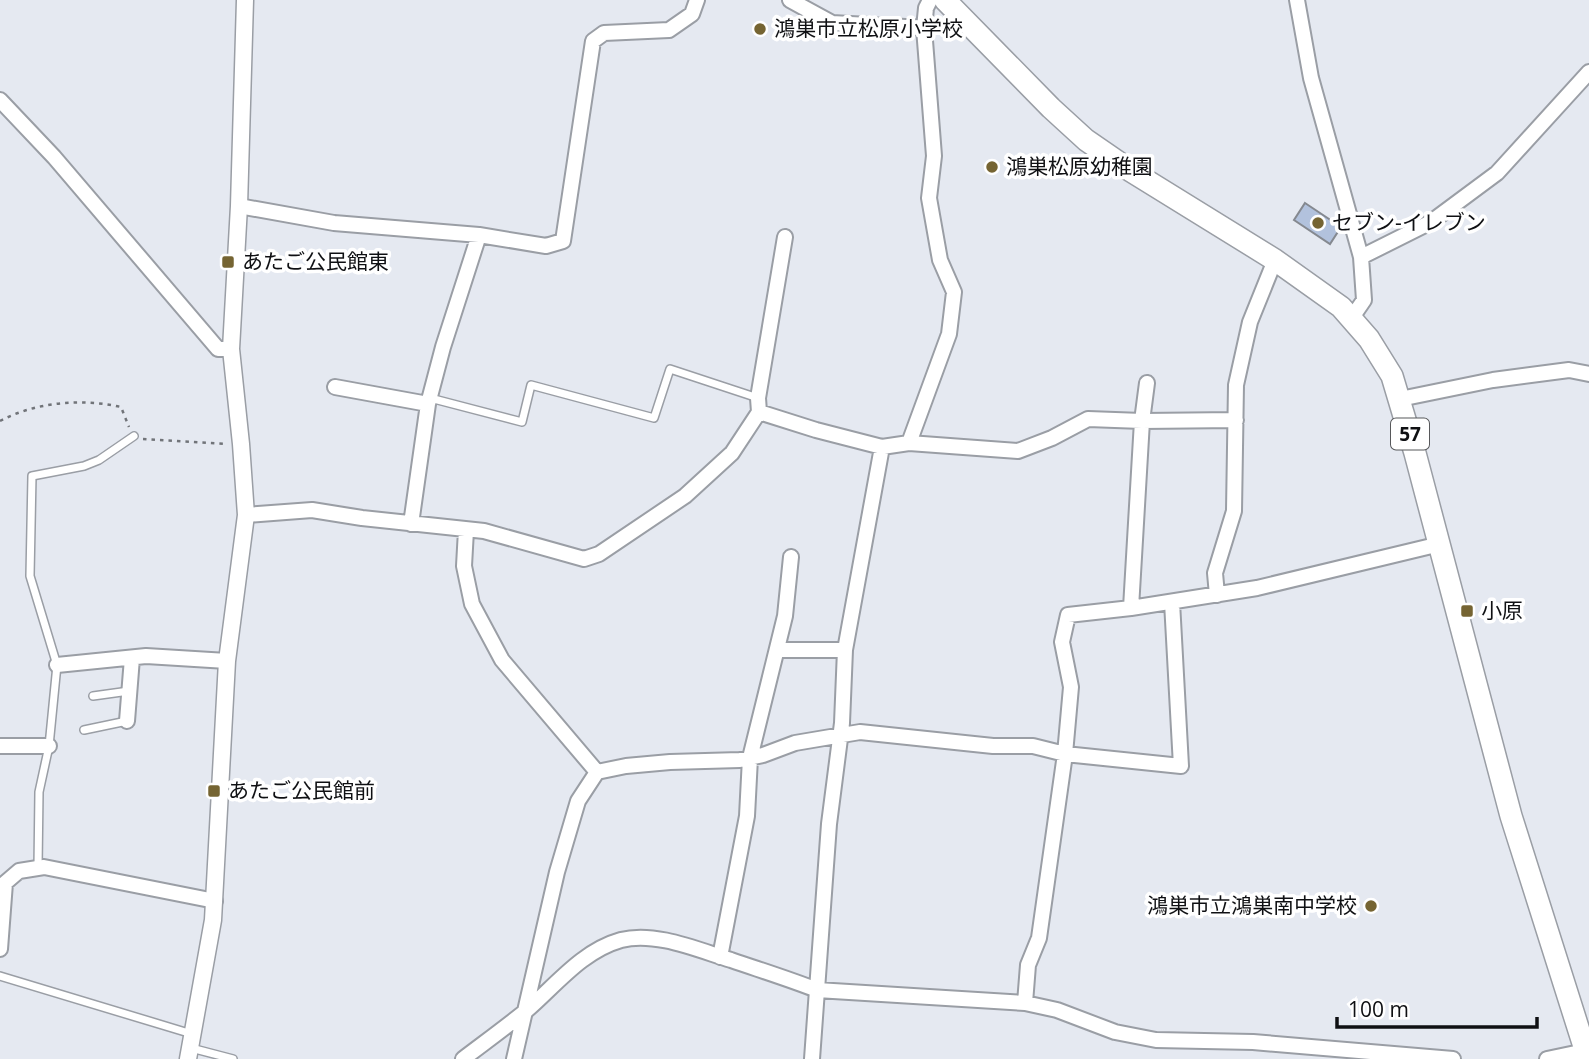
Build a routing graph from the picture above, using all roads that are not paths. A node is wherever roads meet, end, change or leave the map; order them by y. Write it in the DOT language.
graph roads {
  1 [pos="245,0"];
  2 [pos="697,0"];
  3 [pos="790,0"];
  4 [pos="930,0"];
  5 [pos="945,0"];
  6 [pos="1297,0"];
  7 [pos="924,28"];
  8 [pos="1589,72"];
  9 [pos="0,100"];
  10 [pos="239,206"];
  11 [pos="479,235"];
  12 [pos="785,237"];
  13 [pos="1361,257"];
  14 [pos="1275,260"];
  15 [pos="1352,319"];
  16 [pos="231,349"];
  17 [pos="1589,374"];
  18 [pos="1147,383"];
  19 [pos="335,387"];
  20 [pos="1400,399"];
  21 [pos="429,401"];
  22 [pos="758,405"];
  23 [pos="1236,420"];
  24 [pos="1142,421"];
  25 [pos="134,436"];
  26 [pos="909,443"];
  27 [pos="882,447"];
  28 [pos="246,514"];
  29 [pos="411,524"];
  30 [pos="466,530"];
  31 [pos="1440,544"];
  32 [pos="791,557"];
  33 [pos="1217,595"];
  34 [pos="1172,602"];
  35 [pos="1131,608"];
  36 [pos="777,650"];
  37 [pos="845,650"];
  38 [pos="131,658"];
  39 [pos="227,661"];
  40 [pos="58,665"];
  41 [pos="129,691"];
  42 [pos="93,696"];
  43 [pos="127,721"];
  44 [pos="84,730"];
  45 [pos="839,736"];
  46 [pos="0,746"];
  47 [pos="49,746"];
  48 [pos="1065,754"];
  49 [pos="750,758"];
  50 [pos="597,772"];
  51 [pos="38,868"];
  52 [pos="215,901"];
  53 [pos="0,949"];
  54 [pos="720,957"];
  55 [pos="0,976"];
  56 [pos="817,990"];
  57 [pos="1025,1003"];
  58 [pos="527,1010"];
  59 [pos="190,1047"];
  60 [pos="1587,1050"];
  61 [pos="1279,1052"];
  62 [pos="233,1059"];
  63 [pos="463,1059"];
  64 [pos="514,1059"];
  65 [pos="812,1059"];
  66 [pos="1453,1059"];
  67 [pos="1547,1059"];
  1 -- 10 [label="street"];
  2 -- 11 [label="street"];
  3 -- 7 [label="street"];
  4 -- 7 [label="street"];
  5 -- 14 [label="main road, 57"];
  6 -- 13 [label="street"];
  7 -- 26 [label="street"];
  8 -- 13 [label="street"];
  9 -- 16 [label="street"];
  10 -- 11 [label="street"];
  10 -- 16 [label="street"];
  11 -- 21 [label="street"];
  12 -- 22 [label="street"];
  13 -- 15 [label="street"];
  14 -- 15 [label="main road, 57"];
  14 -- 23 [label="street"];
  15 -- 20 [label="main road, 57"];
  16 -- 28 [label="street"];
  17 -- 20 [label="street"];
  18 -- 24 [label="street"];
  19 -- 21 [label="street"];
  20 -- 31 [label="main road, 57"];
  21 -- 22 [label="lane"];
  21 -- 29 [label="street"];
  22 -- 27 [label="street"];
  22 -- 30 [label="street"];
  23 -- 24 [label="street"];
  23 -- 33 [label="street"];
  24 -- 26 [label="street"];
  24 -- 35 [label="street"];
  25 -- 40 [label="lane"];
  26 -- 27 [label="street"];
  27 -- 37 [label="street"];
  28 -- 29 [label="street"];
  28 -- 39 [label="street"];
  29 -- 30 [label="street"];
  30 -- 50 [label="street"];
  31 -- 33 [label="street"];
  31 -- 60 [label="main road, 57"];
  32 -- 36 [label="street"];
  33 -- 34 [label="street"];
  34 -- 35 [label="street"];
  34 -- 48 [label="street"];
  35 -- 48 [label="street"];
  36 -- 37 [label="street"];
  36 -- 49 [label="street"];
  37 -- 45 [label="street"];
  38 -- 39 [label="street"];
  38 -- 40 [label="street"];
  38 -- 41 [label="street"];
  39 -- 52 [label="street"];
  40 -- 47 [label="lane"];
  41 -- 42 [label="lane"];
  41 -- 43 [label="street"];
  43 -- 44 [label="lane"];
  45 -- 48 [label="street"];
  45 -- 49 [label="street"];
  45 -- 56 [label="street"];
  46 -- 47 [label="street"];
  47 -- 51 [label="lane"];
  48 -- 57 [label="street"];
  49 -- 50 [label="street"];
  49 -- 54 [label="street"];
  50 -- 58 [label="street"];
  51 -- 52 [label="street"];
  51 -- 53 [label="street"];
  52 -- 59 [label="street"];
  54 -- 56 [label="street"];
  54 -- 58 [label="street"];
  55 -- 59 [label="lane"];
  56 -- 57 [label="street"];
  56 -- 65 [label="street"];
  57 -- 61 [label="street"];
  58 -- 63 [label="street"];
  58 -- 64 [label="street"];
  59 -- 62 [label="lane"];
  60 -- 67 [label="street"];
  61 -- 66 [label="street"];
}
